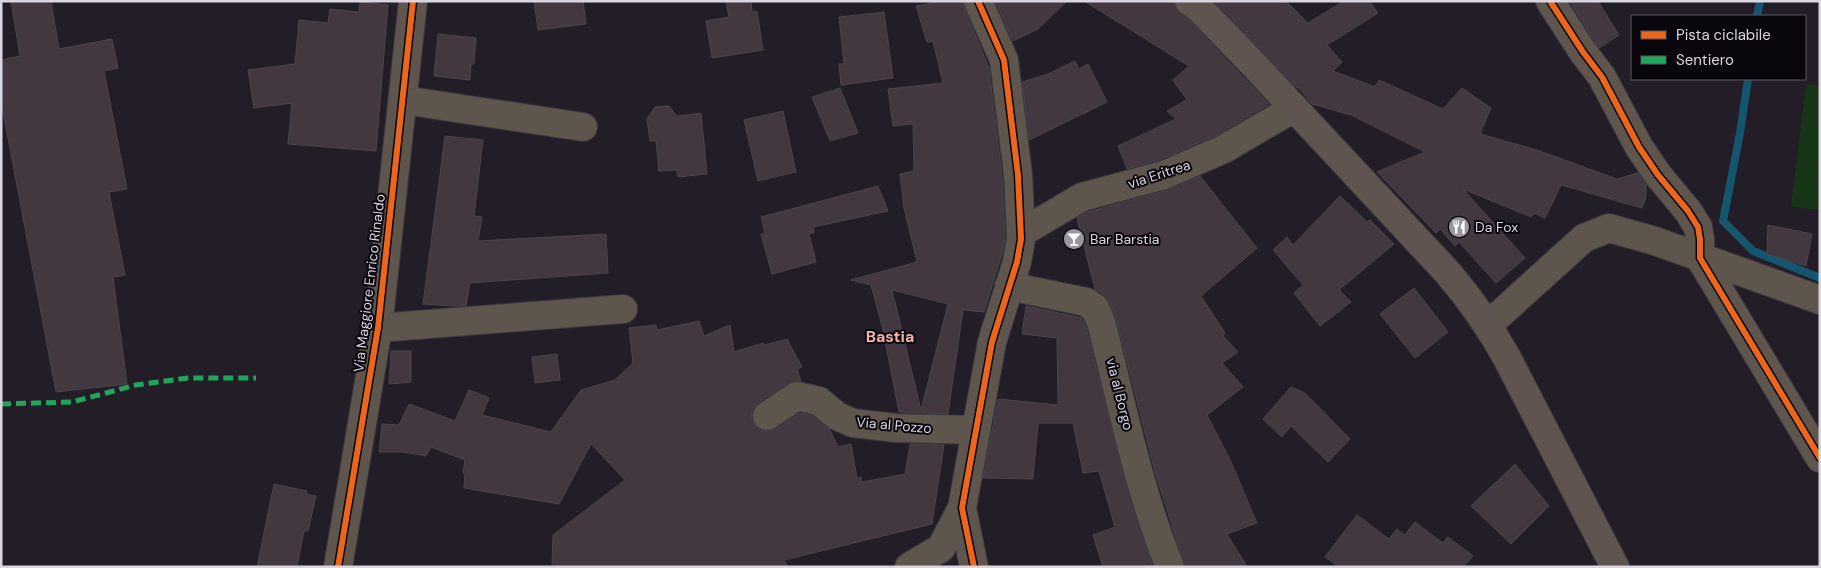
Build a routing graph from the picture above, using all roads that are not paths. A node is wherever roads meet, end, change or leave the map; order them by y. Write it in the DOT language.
graph roads {
  1 [pos="413,1"];
  2 [pos="978,1"];
  3 [pos="1189,1"];
  4 [pos="1550,1"];
  5 [pos="403,100"];
  6 [pos="1294,108"];
  7 [pos="583,127"];
  8 [pos="1021,233"];
  9 [pos="1700,258"];
  10 [pos="1009,286"];
  11 [pos="1820,300"];
  12 [pos="623,309"];
  13 [pos="1488,325"];
  14 [pos="378,328"];
  15 [pos="767,416"];
  16 [pos="975,430"];
  17 [pos="1820,458"];
  18 [pos="962,508"];
  19 [pos="338,567"];
  20 [pos="909,567"];
  21 [pos="974,567"];
  22 [pos="1170,567"];
  23 [pos="1615,567"];
  1 -- 5 [label="street, Via Maggiore Enrico Rinaldo"];
  2 -- 8 [label="street"];
  3 -- 6 [label="main road"];
  4 -- 9 [label="street"];
  5 -- 7 [label="street"];
  5 -- 14 [label="street, Via Maggiore Enrico Rinaldo"];
  6 -- 8 [label="street, via Eritrea"];
  6 -- 13 [label="main road"];
  8 -- 10 [label="street"];
  9 -- 11 [label="street"];
  9 -- 13 [label="street"];
  9 -- 17 [label="street"];
  10 -- 16 [label="street"];
  10 -- 22 [label="street, via al Borgo"];
  12 -- 14 [label="street"];
  13 -- 23 [label="main road"];
  14 -- 19 [label="street, Via Maggiore Enrico Rinaldo"];
  15 -- 16 [label="street, Via al Pozzo"];
  16 -- 18 [label="street"];
  18 -- 20 [label="street"];
  18 -- 21 [label="street"];
}
